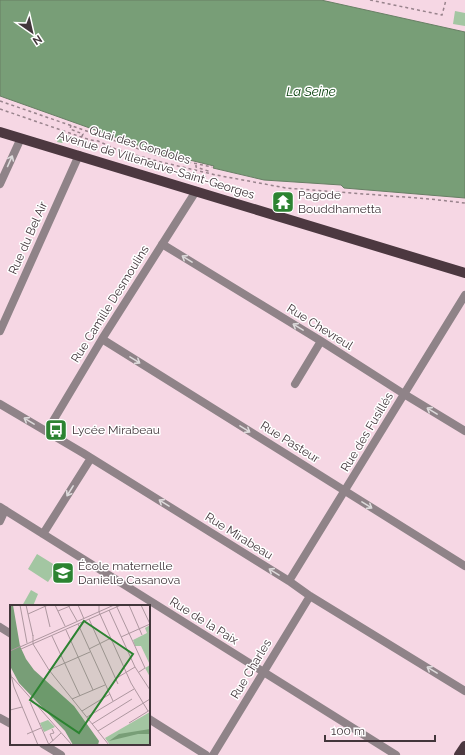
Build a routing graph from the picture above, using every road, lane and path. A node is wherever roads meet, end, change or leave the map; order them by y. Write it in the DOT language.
graph roads {
  1 [pos="370,0"];
  2 [pos="446,0"];
  3 [pos="0,101"];
  4 [pos="0,109"];
  5 [pos="71,125"];
  6 [pos="0,132"];
  7 [pos="82,136"];
  8 [pos="21,138"];
  9 [pos="77,152"];
  10 [pos="196,164"];
  11 [pos="212,167"];
  12 [pos="207,174"];
  13 [pos="0,184"];
  14 [pos="198,189"];
  15 [pos="465,204"];
  16 [pos="162,244"];
  17 [pos="465,273"];
  18 [pos="465,295"];
  19 [pos="0,331"];
  20 [pos="102,339"];
  21 [pos="321,341"];
  22 [pos="294,384"];
  23 [pos="404,394"];
  24 [pos="0,404"];
  25 [pos="46,431"];
  26 [pos="465,431"];
  27 [pos="91,458"];
  28 [pos="345,491"];
  29 [pos="2,508"];
  30 [pos="0,521"];
  31 [pos="43,534"];
  32 [pos="465,566"];
  33 [pos="289,581"];
  34 [pos="310,596"];
  35 [pos="0,627"];
  36 [pos="10,633"];
  37 [pos="263,672"];
  38 [pos="465,691"];
  39 [pos="0,718"];
  40 [pos="150,720"];
  41 [pos="10,723"];
  42 [pos="45,745"];
  43 [pos="465,746"];
  44 [pos="61,755"];
  45 [pos="206,755"];
  46 [pos="213,755"];
  47 [pos="396,755"];
  48 [pos="459,755"];
  1 -- 2 [label="path"];
  3 -- 5 [label="path"];
  4 -- 7 [label="path, Quai des Gondoles"];
  5 -- 7 [label="path"];
  5 -- 10 [label="path"];
  6 -- 8 [label="main road, Avenue de Villeneuve-Saint-Georges"];
  7 -- 9 [label="path"];
  7 -- 12 [label="path, Quai des Gondoles"];
  8 -- 9 [label="main road, Avenue de Villeneuve-Saint-Georges"];
  13 -- 8 [label="street, one-way"];
  9 -- 14 [label="main road, Avenue de Villeneuve-Saint-Georges"];
  9 -- 19 [label="street, Rue du Bel Air"];
  10 -- 11 [label="path"];
  10 -- 12 [label="path"];
  12 -- 14 [label="path"];
  12 -- 15 [label="path, Quai des Gondoles"];
  14 -- 16 [label="street, Rue Camille Desmoulins"];
  14 -- 17 [label="main road, Avenue de Villeneuve-Saint-Georges"];
  16 -- 20 [label="street, Rue Camille Desmoulins"];
  21 -- 16 [label="street, Rue Chevreul, one-way"];
  18 -- 23 [label="street, Rue des Fusillés"];
  20 -- 25 [label="street, Rue Camille Desmoulins"];
  20 -- 28 [label="street, Rue Pasteur, one-way"];
  21 -- 22 [label="street"];
  21 -- 23 [label="street, Rue Chevreul"];
  26 -- 23 [label="street, Rue Chevreul, one-way"];
  23 -- 28 [label="street, Rue des Fusillés"];
  25 -- 24 [label="street, Rue Mirabeau, one-way"];
  25 -- 27 [label="street, Rue Mirabeau"];
  27 -- 31 [label="street, one-way"];
  33 -- 27 [label="street, Rue Mirabeau, one-way"];
  28 -- 32 [label="street, Rue Pasteur, one-way"];
  28 -- 33 [label="street, Rue des Fusillés"];
  29 -- 30 [label="street"];
  29 -- 31 [label="street, Rue de la Paix"];
  31 -- 37 [label="street, Rue de la Paix"];
  33 -- 34 [label="street, Rue Mirabeau"];
  34 -- 37 [label="street, Rue Charles"];
  38 -- 34 [label="street, Rue Mirabeau, one-way"];
  35 -- 36 [label="street"];
  37 -- 46 [label="street, Rue Charles"];
  37 -- 47 [label="street, Rue de la Paix"];
  39 -- 41 [label="street"];
  40 -- 45 [label="street"];
  42 -- 44 [label="street"];
  43 -- 48 [label="main road"];
}
